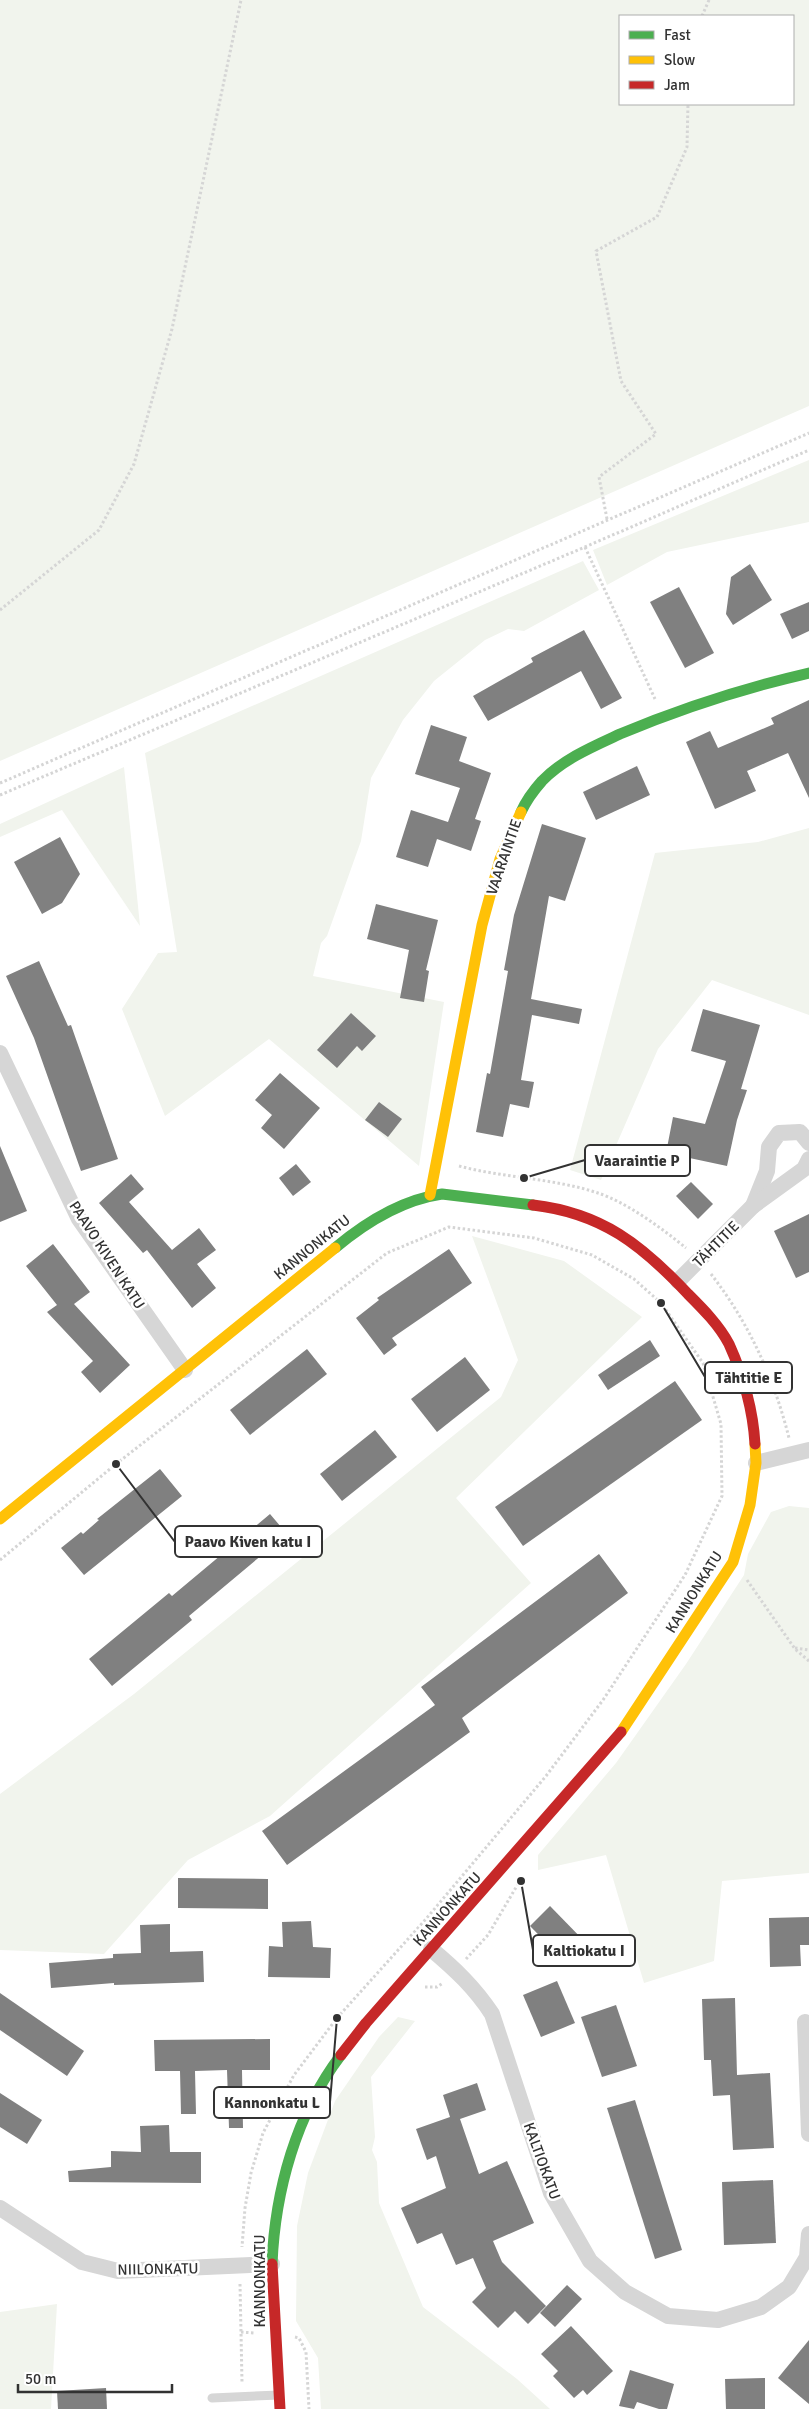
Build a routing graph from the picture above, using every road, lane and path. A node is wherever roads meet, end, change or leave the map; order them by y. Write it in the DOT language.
graph roads {
  1 [pos="241,0"];
  2 [pos="709,0"];
  3 [pos="702,15"];
  4 [pos="688,105"];
  5 [pos="809,434"];
  6 [pos="809,450"];
  7 [pos="607,519"];
  8 [pos="585,547"];
  9 [pos="0,610"];
  10 [pos="809,674"];
  11 [pos="663,715"];
  12 [pos="0,783"];
  13 [pos="0,795"];
  14 [pos="0,1053"];
  15 [pos="809,1143"];
  16 [pos="809,1158"];
  17 [pos="430,1195"];
  18 [pos="754,1206"];
  19 [pos="678,1281"];
  20 [pos="185,1370"];
  21 [pos="809,1450"];
  22 [pos="756,1463"];
  23 [pos="0,1518"];
  24 [pos="0,1560"];
  25 [pos="744,1575"];
  26 [pos="795,1649"];
  27 [pos="809,1650"];
  28 [pos="809,1661"];
  29 [pos="521,1881"];
  30 [pos="431,1949"];
  31 [pos="456,1970"];
  32 [pos="805,2022"];
  33 [pos="809,2134"];
  34 [pos="0,2208"];
  35 [pos="809,2234"];
  36 [pos="272,2264"];
  37 [pos="240,2267"];
  38 [pos="280,2395"];
  39 [pos="242,2397"];
  40 [pos="212,2398"];
  41 [pos="280,2409"];
  1 -- 9 [label="path"];
  2 -- 3 [label="path"];
  4 -- 7 [label="path"];
  5 -- 7 [label="path"];
  6 -- 8 [label="path"];
  7 -- 12 [label="path"];
  8 -- 11 [label="path"];
  8 -- 13 [label="path"];
  10 -- 11 [label="street, VAARAINTIE"];
  11 -- 17 [label="street, VAARAINTIE"];
  14 -- 20 [label="street, PAAVO KIVEN KATU"];
  15 -- 18 [label="street, TÄHTITIE"];
  16 -- 18 [label="street, TÄHTITIE"];
  17 -- 19 [label="street, KANNONKATU"];
  17 -- 20 [label="street, KANNONKATU"];
  18 -- 19 [label="street, TÄHTITIE"];
  19 -- 22 [label="street, KANNONKATU"];
  20 -- 23 [label="street, KANNONKATU"];
  21 -- 22 [label="street"];
  22 -- 30 [label="street, KANNONKATU"];
  24 -- 37 [label="path"];
  25 -- 26 [label="path"];
  26 -- 27 [label="path"];
  26 -- 28 [label="path"];
  29 -- 31 [label="path"];
  30 -- 31 [label="street, KALTIOKATU"];
  30 -- 36 [label="street, KANNONKATU"];
  31 -- 35 [label="street, KALTIOKATU"];
  32 -- 33 [label="street"];
  34 -- 37 [label="street, NIILONKATU"];
  36 -- 37 [label="street, NIILONKATU"];
  36 -- 38 [label="street, KANNONKATU"];
  37 -- 39 [label="path"];
  38 -- 39 [label="lane"];
  38 -- 41 [label="street, KANNONKATU"];
  39 -- 40 [label="lane"];
}
